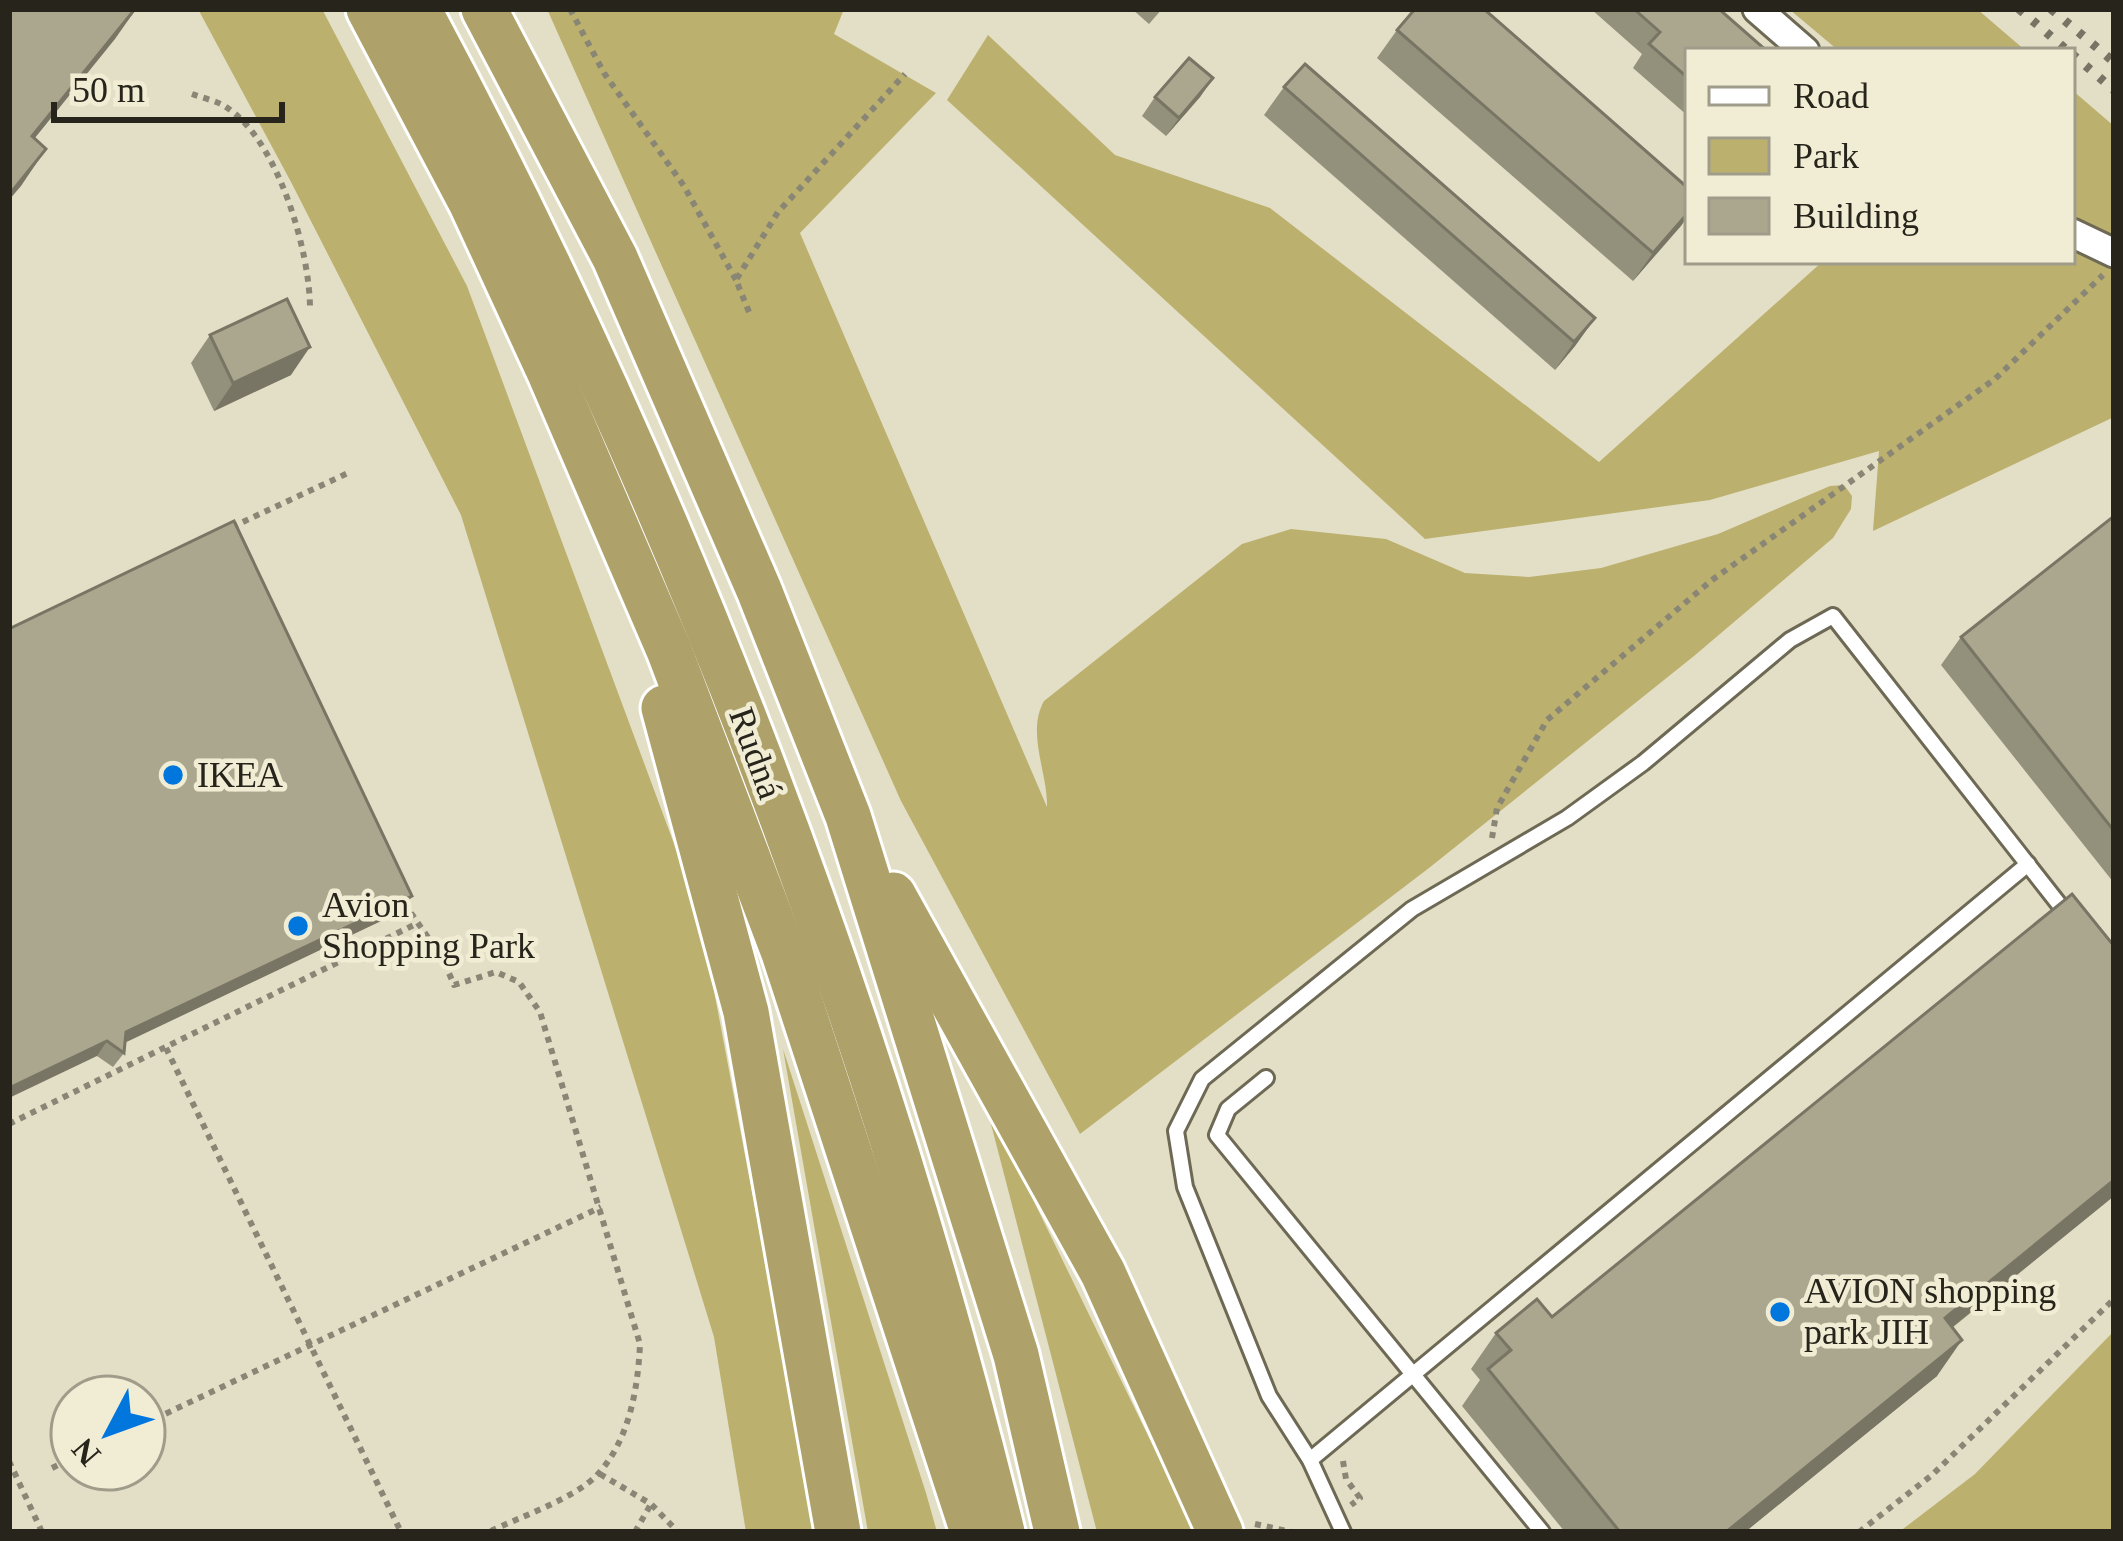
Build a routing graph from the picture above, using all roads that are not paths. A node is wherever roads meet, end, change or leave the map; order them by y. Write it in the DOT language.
graph roads {
  1 [pos="369,9"];
  2 [pos="418,9"];
  3 [pos="484,9"];
  4 [pos="1757,9"];
  5 [pos="1802,48"];
  6 [pos="2075,234"];
  7 [pos="2114,253"];
  8 [pos="550,373"];
  9 [pos="848,815"];
  10 [pos="2028,864"];
  11 [pos="2085,937"];
  12 [pos="1266,1078"];
  13 [pos="1412,1376"];
  14 [pos="1310,1460"];
  15 [pos="1234,1527"];
  16 [pos="838,1532"];
  17 [pos="973,1532"];
  18 [pos="1002,1532"];
  19 [pos="1058,1532"];
  20 [pos="1343,1532"];
  21 [pos="1542,1532"];
  1 -- 8 [label="highway"];
  2 -- 18 [label="highway, Rudná"];
  3 -- 9 [label="highway, Rudná"];
  4 -- 5 [label="street"];
  6 -- 7 [label="street"];
  8 -- 16 [label="highway"];
  8 -- 17 [label="highway"];
  9 -- 15 [label="highway"];
  9 -- 19 [label="highway, Rudná"];
  10 -- 11 [label="lane"];
  10 -- 13 [label="lane"];
  10 -- 14 [label="lane"];
  12 -- 13 [label="lane"];
  13 -- 14 [label="lane"];
  13 -- 21 [label="lane"];
  14 -- 20 [label="lane"];
}
